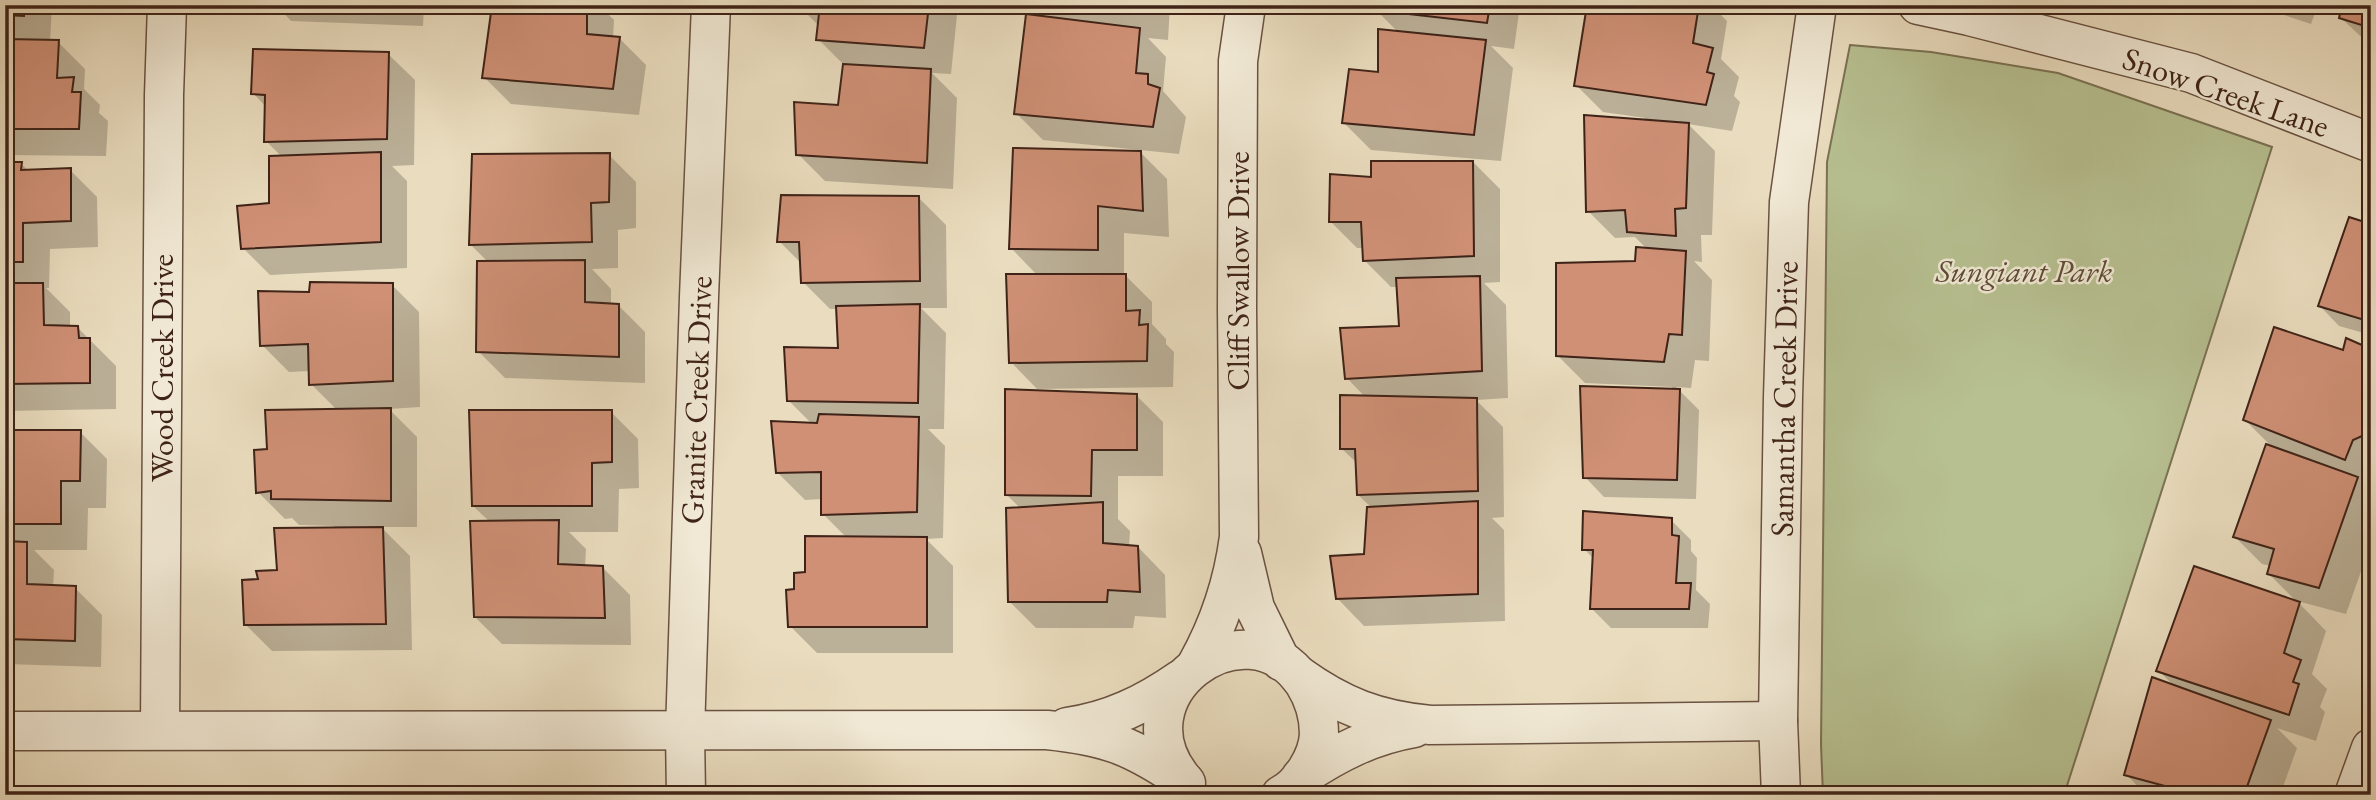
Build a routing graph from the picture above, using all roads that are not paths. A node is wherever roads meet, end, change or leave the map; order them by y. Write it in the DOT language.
graph roads {
  1 [pos="167,5"];
  2 [pos="711,5"];
  3 [pos="1246,5"];
  4 [pos="1817,5"];
  5 [pos="1917,5"];
  6 [pos="2371,144"];
  7 [pos="1239,537"];
  8 [pos="1289,668"];
  9 [pos="1189,672"];
  10 [pos="1778,721"];
  11 [pos="1430,725"];
  12 [pos="160,730"];
  13 [pos="1047,730"];
  14 [pos="5,732"];
  15 [pos="685,732"];
  16 [pos="2371,748"];
  17 [pos="1193,788"];
  18 [pos="1288,790"];
  19 [pos="686,795"];
  20 [pos="1781,795"];
  21 [pos="2354,795"];
  1 -- 12 [label="street, Wood Creek Drive"];
  2 -- 15 [label="street, Granite Creek Drive"];
  3 -- 7 [label="street, Cliff Swallow Drive"];
  4 -- 10 [label="street, Samantha Creek Drive"];
  5 -- 6 [label="street, Snow Creek Lane"];
  7 -- 8 [label="street, Cliff Swallow Drive"];
  7 -- 9 [label="street, Cliff Swallow Drive"];
  8 -- 9 [label="street"];
  8 -- 11 [label="street"];
  8 -- 18 [label="street, Cliff Swallow Drive"];
  9 -- 13 [label="street"];
  9 -- 17 [label="street, Cliff Swallow Drive"];
  10 -- 11 [label="street"];
  10 -- 20 [label="street, Samantha Creek Drive"];
  11 -- 18 [label="street"];
  12 -- 14 [label="street"];
  12 -- 15 [label="street"];
  13 -- 15 [label="street"];
  13 -- 17 [label="street"];
  15 -- 19 [label="street, Granite Creek Drive"];
  16 -- 21 [label="street"];
}
